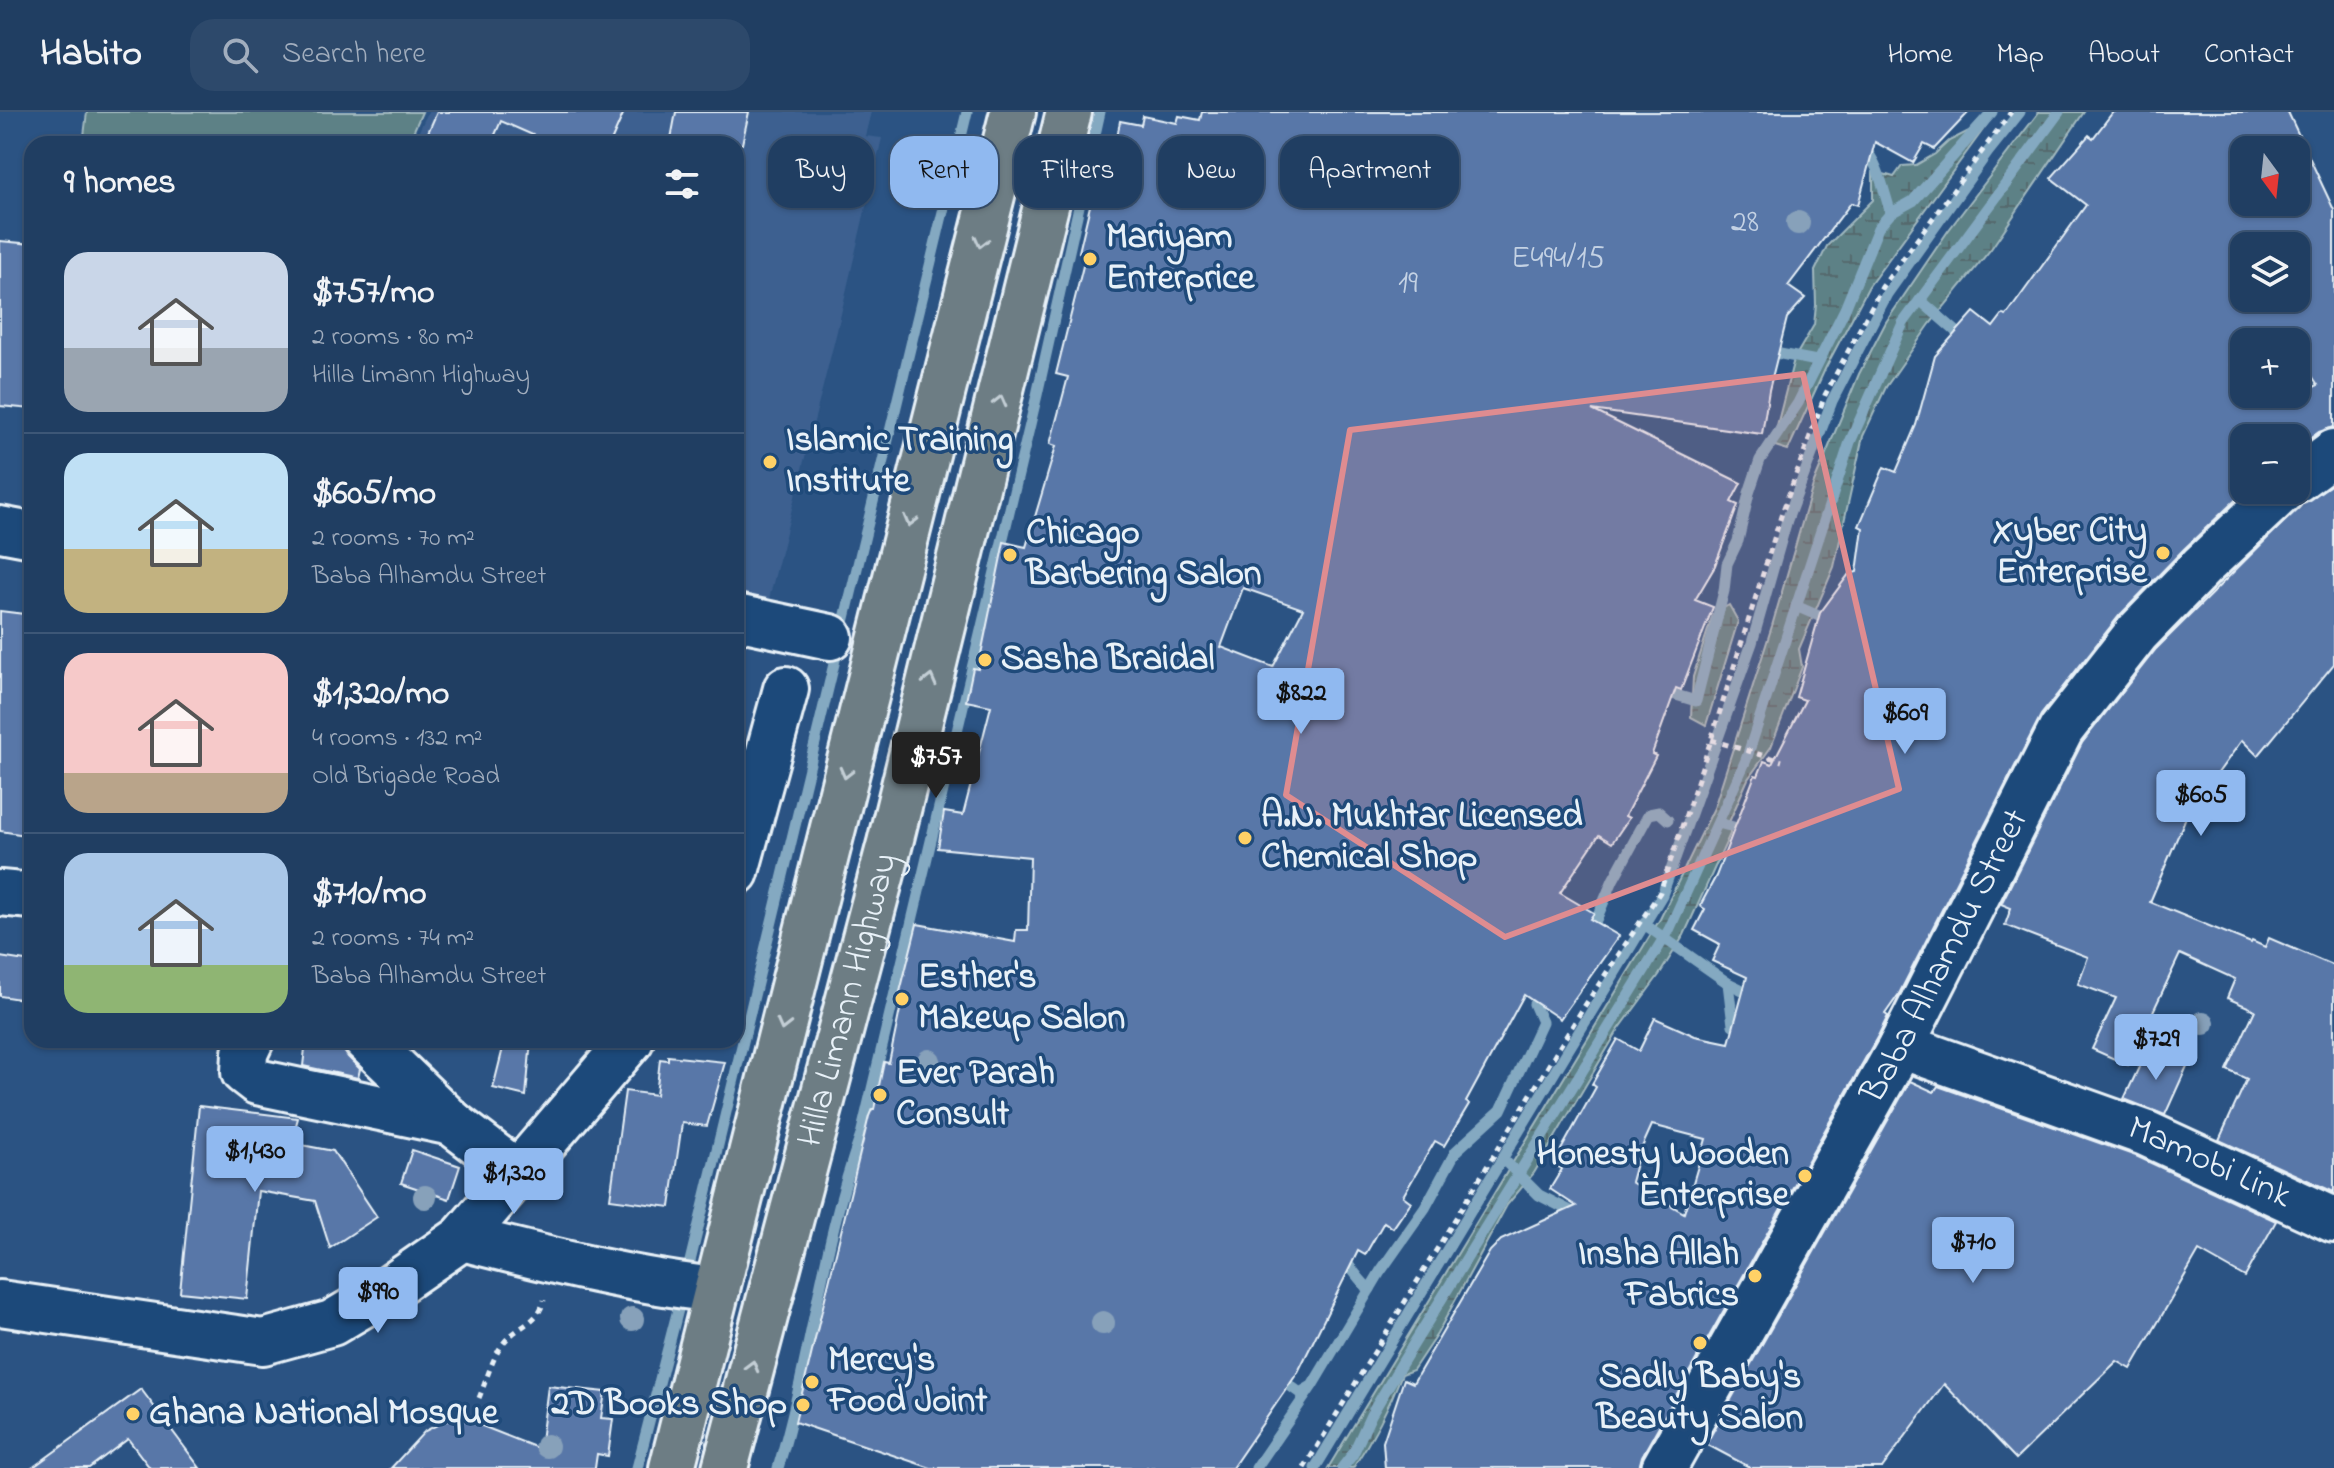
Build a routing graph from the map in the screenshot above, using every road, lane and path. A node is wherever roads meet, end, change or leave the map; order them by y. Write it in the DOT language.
graph roads {
  1 [pos="1013,112"];
  2 [pos="1069,112"];
  3 [pos="2011,112"];
  4 [pos="2334,452"];
  5 [pos="2310,470"];
  6 [pos="2268,504"];
  7 [pos="0,529"];
  8 [pos="24,534"];
  9 [pos="744,619"];
  10 [pos="830,637"];
  11 [pos="786,689"];
  12 [pos="1711,740"];
  13 [pos="1782,761"];
  14 [pos="744,843"];
  15 [pos="0,893"];
  16 [pos="24,895"];
  17 [pos="1901,1046"];
  18 [pos="247,1048"];
  19 [pos="374,1048"];
  20 [pos="624,1048"];
  21 [pos="452,1123"];
  22 [pos="518,1173"];
  23 [pos="2334,1220"];
  24 [pos="462,1238"];
  25 [pos="550,1260"];
  26 [pos="717,1290"];
  27 [pos="0,1303"];
  28 [pos="479,1398"];
  29 [pos="672,1468"];
  30 [pos="725,1468"];
  31 [pos="1304,1468"];
  32 [pos="1664,1468"];
  1 -- 26 [label="main road, Hilla Limann Highway, one-way"];
  30 -- 2 [label="main road, Hilla Limann Highway, one-way"];
  3 -- 12 [label="path"];
  4 -- 5 [label="street"];
  6 -- 17 [label="street, Baba Alhamdu Street"];
  7 -- 8 [label="street"];
  9 -- 10 [label="street"];
  11 -- 14 [label="street"];
  12 -- 13 [label="path"];
  12 -- 31 [label="path"];
  15 -- 16 [label="street"];
  17 -- 23 [label="street, Mamobi Link"];
  17 -- 32 [label="street, Baba Alhamdu Street"];
  18 -- 21 [label="street"];
  19 -- 21 [label="street"];
  20 -- 22 [label="street"];
  21 -- 22 [label="street"];
  22 -- 24 [label="street"];
  24 -- 25 [label="street"];
  24 -- 27 [label="street"];
  25 -- 26 [label="street"];
  25 -- 28 [label="path"];
  26 -- 29 [label="main road, Hilla Limann Highway"];
}
